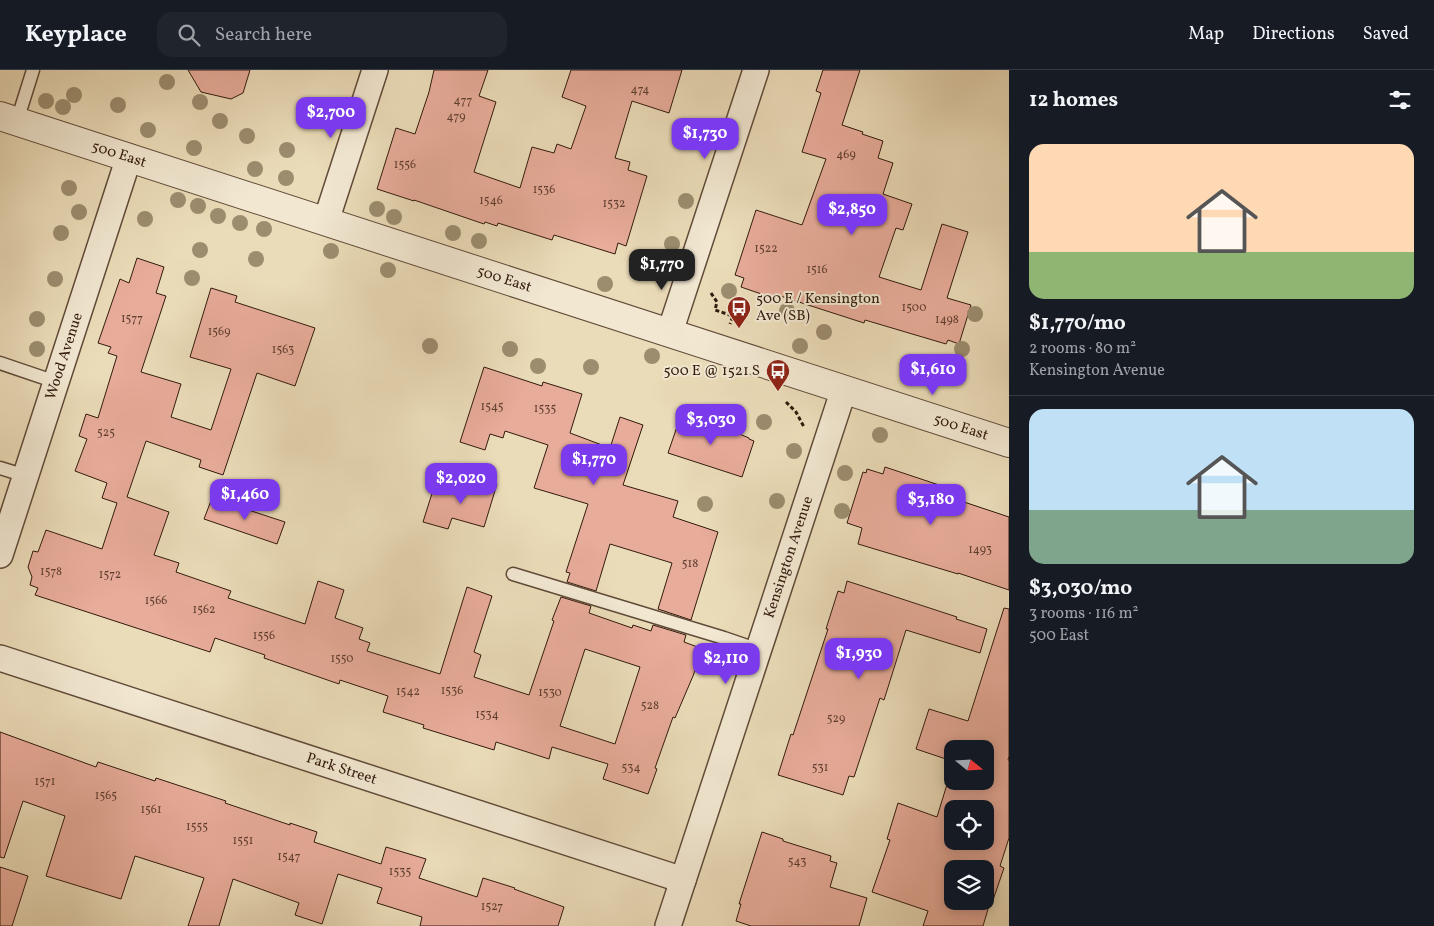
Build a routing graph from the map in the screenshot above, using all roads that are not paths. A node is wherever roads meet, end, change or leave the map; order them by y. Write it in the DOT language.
graph roads {
  1 [pos="33,70"];
  2 [pos="375,70"];
  3 [pos="756,70"];
  4 [pos="8,118"];
  5 [pos="129,157"];
  6 [pos="326,221"];
  7 [pos="670,332"];
  8 [pos="0,363"];
  9 [pos="56,382"];
  10 [pos="844,389"];
  11 [pos="1009,443"];
  12 [pos="0,468"];
  13 [pos="26,476"];
  14 [pos="0,555"];
  15 [pos="513,574"];
  16 [pos="759,650"];
  17 [pos="0,658"];
  18 [pos="683,880"];
  19 [pos="668,926"];
  1 -- 4 [label="lane"];
  2 -- 6 [label="street"];
  3 -- 7 [label="street"];
  4 -- 5 [label="street, 500 East"];
  5 -- 6 [label="street, 500 East"];
  5 -- 9 [label="street, Wood Avenue"];
  6 -- 7 [label="street, 500 East"];
  7 -- 10 [label="street, 500 East"];
  8 -- 9 [label="lane"];
  9 -- 13 [label="street, Wood Avenue"];
  10 -- 11 [label="street, 500 East"];
  10 -- 16 [label="street, Kensington Avenue"];
  12 -- 13 [label="lane"];
  13 -- 14 [label="street, Wood Avenue"];
  15 -- 16 [label="lane"];
  16 -- 18 [label="street, Kensington Avenue"];
  17 -- 18 [label="street, Park Street"];
  18 -- 19 [label="street, Kensington Avenue"];
}
